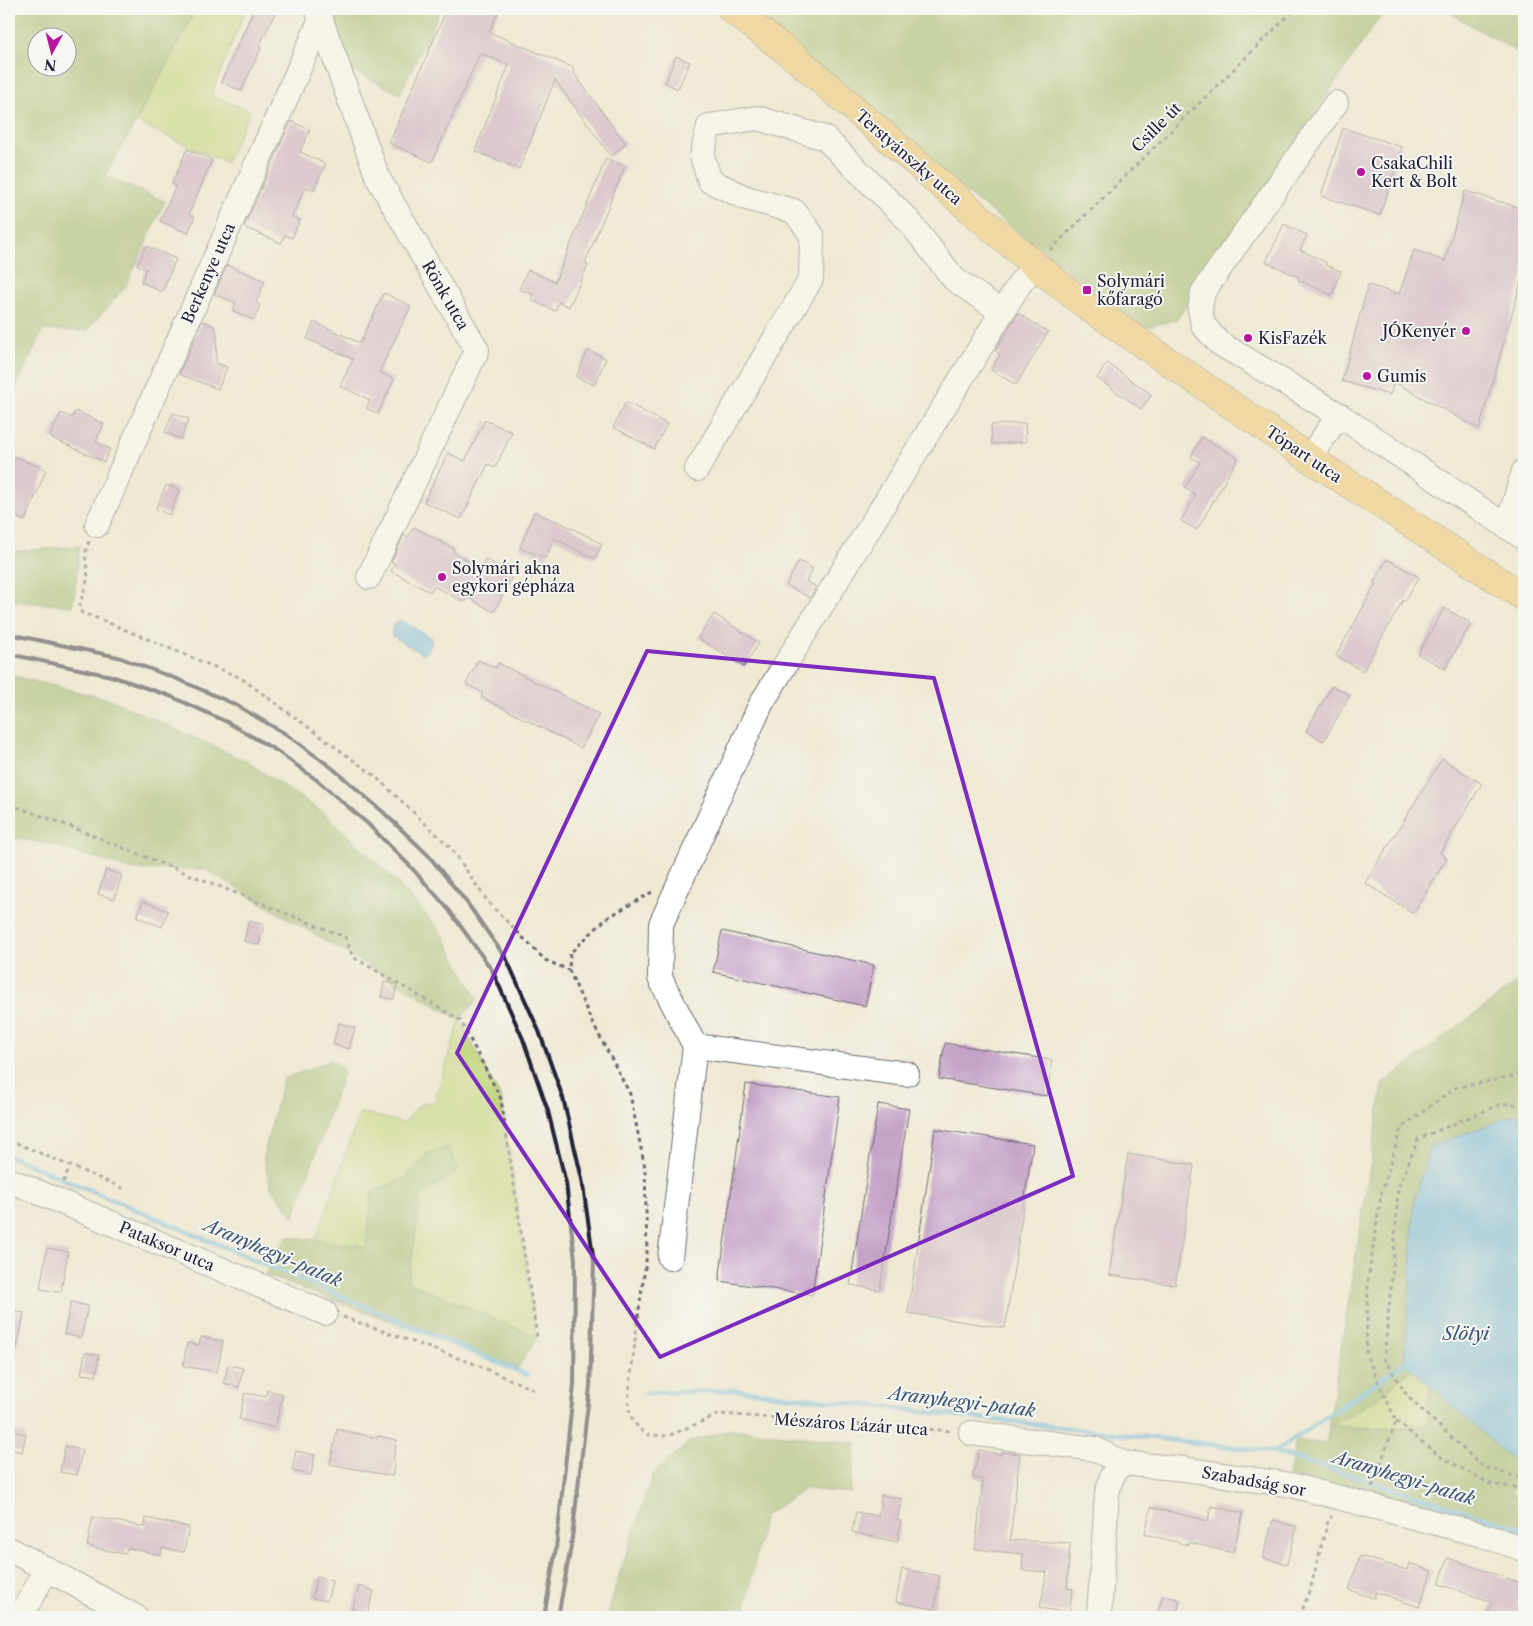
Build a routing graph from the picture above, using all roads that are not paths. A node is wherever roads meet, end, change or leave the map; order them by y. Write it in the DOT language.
graph roads {
  1 [pos="731,9"];
  2 [pos="318,15"];
  3 [pos="1336,103"];
  4 [pos="1035,265"];
  5 [pos="1087,306"];
  6 [pos="1002,312"];
  7 [pos="1339,415"];
  8 [pos="1309,458"];
  9 [pos="697,469"];
  10 [pos="1524,471"];
  11 [pos="97,525"];
  12 [pos="1516,532"];
  13 [pos="369,577"];
  14 [pos="1524,597"];
  15 [pos="695,1046"];
  16 [pos="907,1074"];
  17 [pos="9,1180"];
  18 [pos="670,1258"];
  19 [pos="325,1313"];
  20 [pos="976,1433"];
  21 [pos="1122,1463"];
  22 [pos="9,1549"];
  23 [pos="1524,1549"];
  24 [pos="46,1569"];
  25 [pos="20,1617"];
  26 [pos="136,1617"];
  27 [pos="1099,1617"];
  1 -- 4 [label="main road, Terstyánszky utca"];
  2 -- 11 [label="street, Berkenye utca"];
  2 -- 13 [label="street, Rönk utca"];
  3 -- 7 [label="street"];
  4 -- 5 [label="main road, Terstyánszky utca"];
  4 -- 6 [label="street"];
  5 -- 8 [label="main road, Tópart utca"];
  6 -- 9 [label="street"];
  6 -- 15 [label="street"];
  7 -- 8 [label="street"];
  7 -- 12 [label="street"];
  8 -- 14 [label="main road, Tópart utca"];
  10 -- 12 [label="street"];
  15 -- 16 [label="street"];
  15 -- 18 [label="street"];
  17 -- 19 [label="street, Pataksor utca"];
  20 -- 21 [label="street, Szabadság sor"];
  21 -- 23 [label="street, Szabadság sor"];
  21 -- 27 [label="street"];
  22 -- 24 [label="street"];
  24 -- 25 [label="street"];
  24 -- 26 [label="street"];
}
